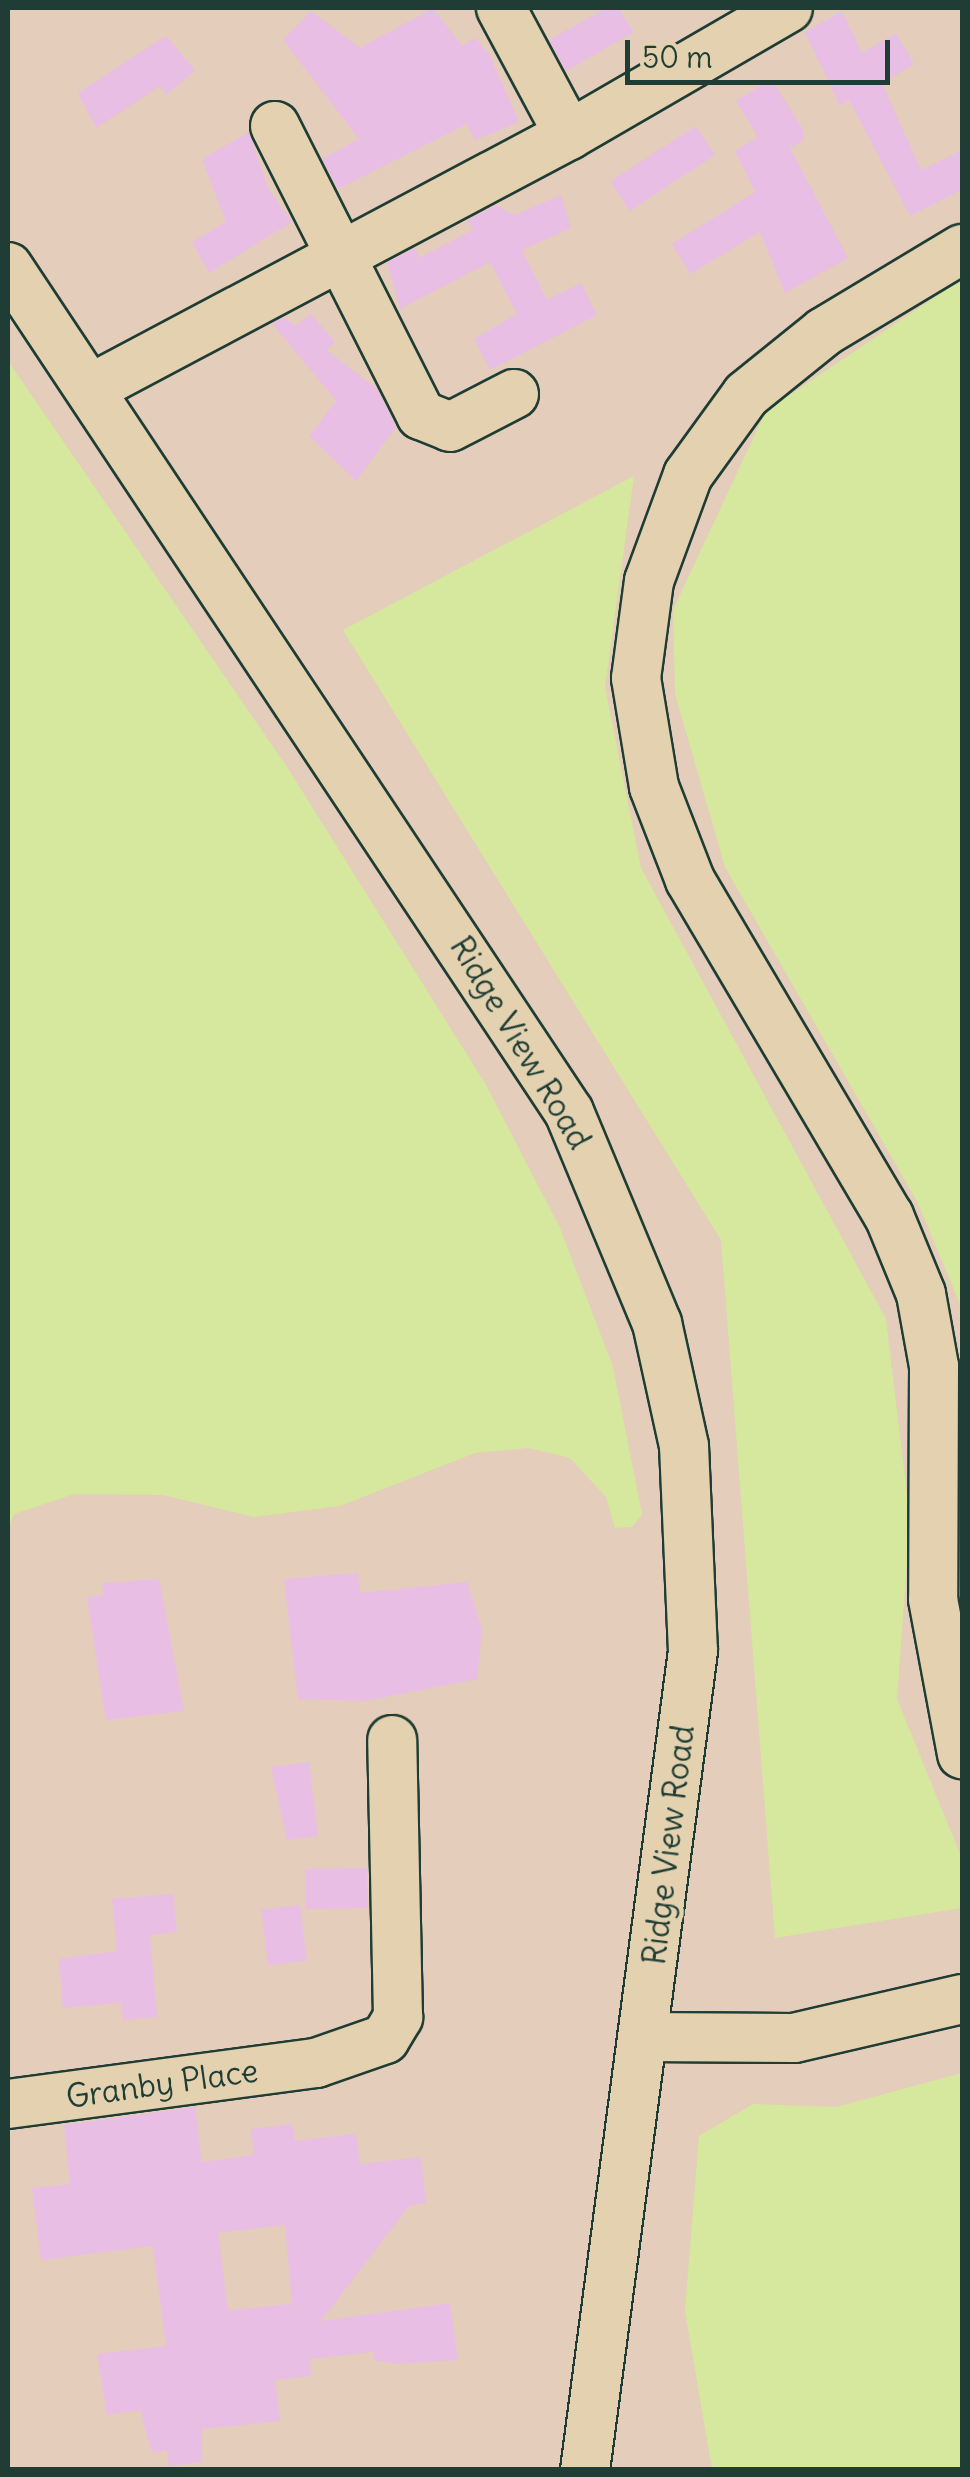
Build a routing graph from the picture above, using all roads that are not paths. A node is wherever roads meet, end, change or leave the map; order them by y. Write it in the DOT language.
graph roads {
  1 [pos="501,8"];
  2 [pos="788,8"];
  3 [pos="276,126"];
  4 [pos="569,135"];
  5 [pos="344,247"];
  6 [pos="962,249"];
  7 [pos="8,267"];
  8 [pos="90,389"];
  9 [pos="514,394"];
  10 [pos="392,1740"];
  11 [pos="962,1754"];
  12 [pos="962,1999"];
  13 [pos="644,2037"];
  14 [pos="8,2104"];
  15 [pos="585,2470"];
  1 -- 4 [label="street"];
  2 -- 4 [label="street"];
  3 -- 5 [label="street"];
  4 -- 5 [label="street"];
  5 -- 8 [label="street"];
  5 -- 9 [label="street"];
  6 -- 11 [label="street"];
  7 -- 8 [label="street, Ridge View Road"];
  8 -- 13 [label="street, Ridge View Road"];
  10 -- 14 [label="street, Granby Place"];
  12 -- 13 [label="street"];
  13 -- 15 [label="street, Ridge View Road"];
}
